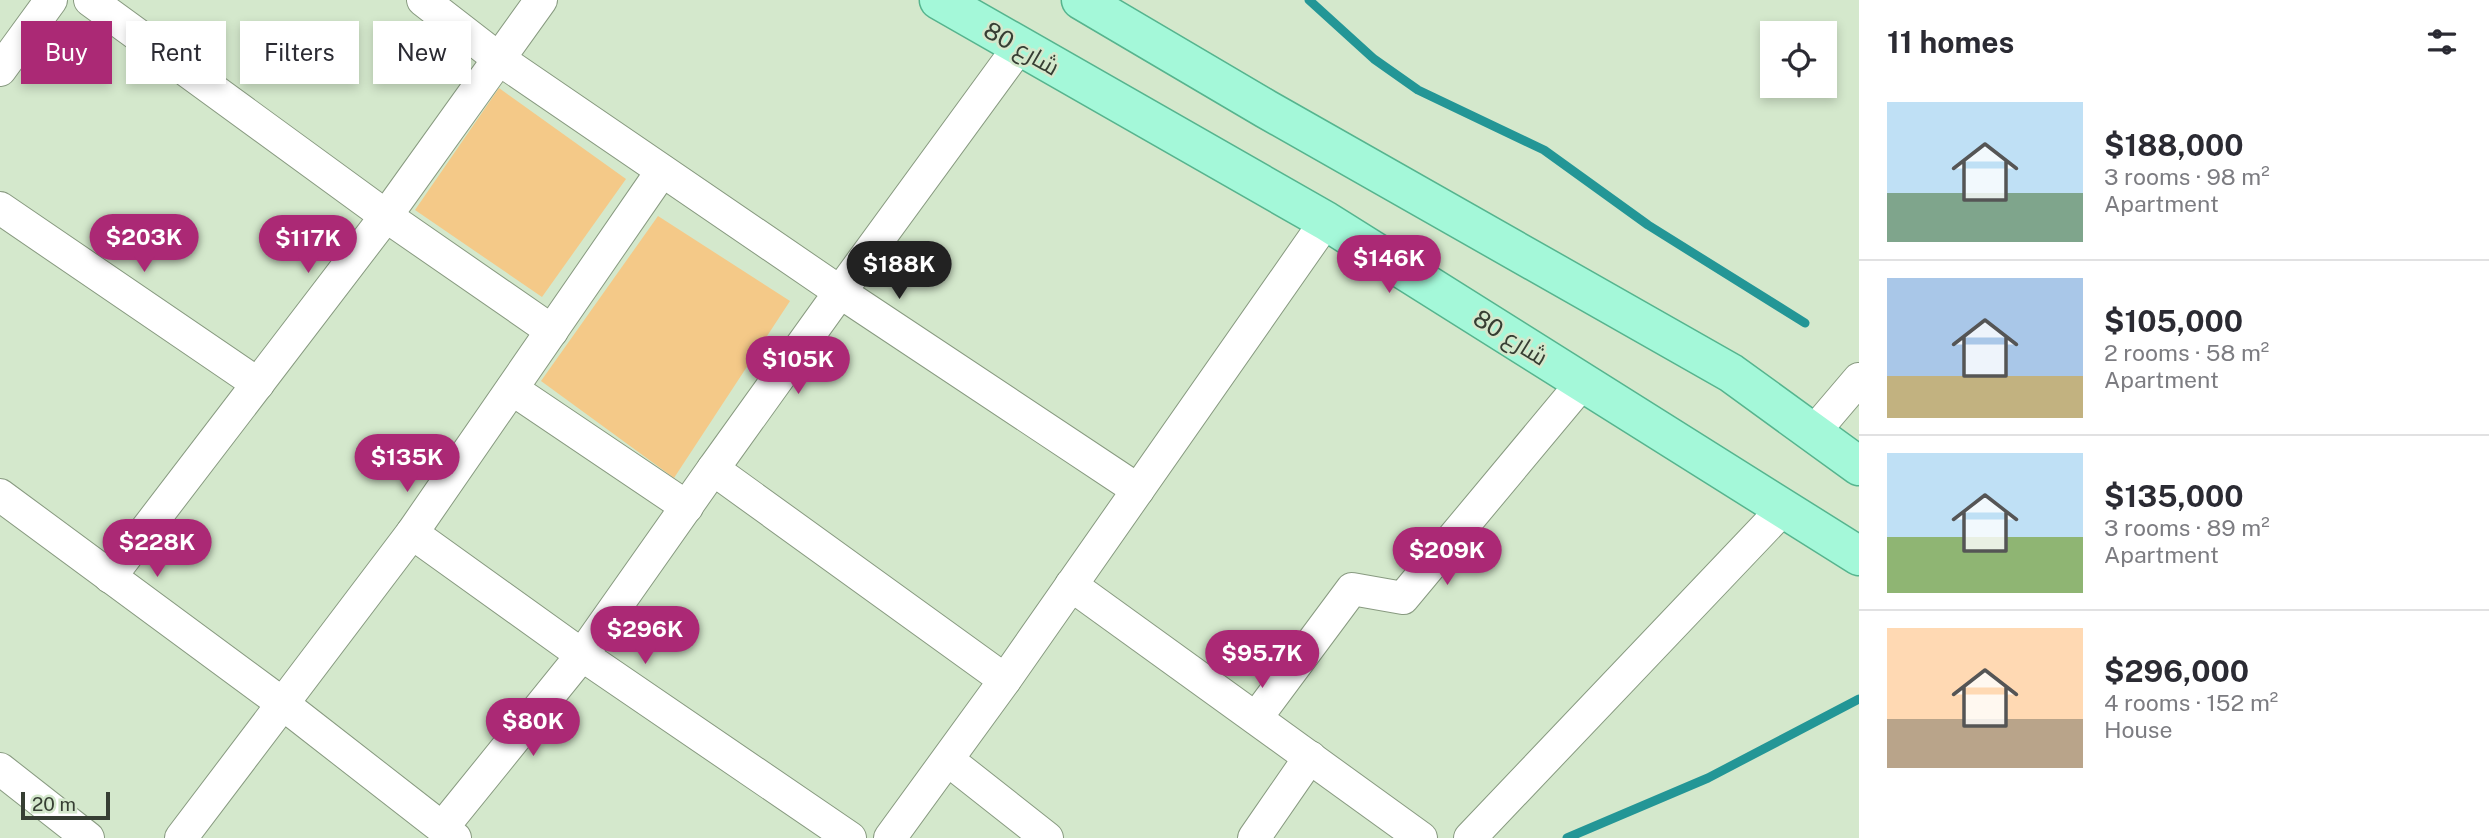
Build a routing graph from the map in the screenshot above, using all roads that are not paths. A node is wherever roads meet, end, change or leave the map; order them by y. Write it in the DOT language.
graph roads {
  1 [pos="51,0"];
  2 [pos="90,0"];
  3 [pos="424,0"];
  4 [pos="541,0"];
  5 [pos="1082,0"];
  6 [pos="947,2"];
  7 [pos="1019,47"];
  8 [pos="499,59"];
  9 [pos="1,65"];
  10 [pos="662,171"];
  11 [pos="0,208"];
  12 [pos="386,216"];
  13 [pos="1326,221"];
  14 [pos="839,292"];
  15 [pos="552,331"];
  16 [pos="1859,379"];
  17 [pos="1583,382"];
  18 [pos="258,384"];
  19 [pos="512,389"];
  20 [pos="1813,433"];
  21 [pos="1859,466"];
  22 [pos="713,469"];
  23 [pos="1138,490"];
  24 [pos="0,495"];
  25 [pos="687,507"];
  26 [pos="1784,508"];
  27 [pos="412,533"];
  28 [pos="1859,556"];
  29 [pos="110,577"];
  30 [pos="1072,585"];
  31 [pos="582,656"];
  32 [pos="1005,680"];
  33 [pos="283,704"];
  34 [pos="1256,718"];
  35 [pos="1310,757"];
  36 [pos="948,760"];
  37 [pos="0,769"];
  38 [pos="449,833"];
  39 [pos="88,838"];
  40 [pos="181,838"];
  41 [pos="850,838"];
  42 [pos="890,838"];
  43 [pos="1047,838"];
  44 [pos="1254,838"];
  45 [pos="1421,838"];
  46 [pos="1470,838"];
  1 -- 9 [label="street"];
  2 -- 12 [label="street"];
  3 -- 8 [label="street"];
  4 -- 8 [label="street"];
  5 -- 20 [label="main road"];
  6 -- 7 [label="main road, شارع 80"];
  7 -- 13 [label="main road, شارع 80"];
  7 -- 14 [label="street"];
  8 -- 10 [label="street"];
  8 -- 12 [label="street"];
  10 -- 14 [label="street"];
  10 -- 15 [label="street"];
  11 -- 18 [label="street"];
  12 -- 15 [label="street"];
  12 -- 18 [label="street"];
  13 -- 17 [label="main road, شارع 80"];
  13 -- 23 [label="street"];
  14 -- 22 [label="street"];
  14 -- 23 [label="street"];
  15 -- 19 [label="street"];
  16 -- 20 [label="street"];
  17 -- 26 [label="main road, شارع 80"];
  17 -- 34 [label="street"];
  18 -- 29 [label="street"];
  19 -- 25 [label="street"];
  19 -- 27 [label="street"];
  20 -- 21 [label="main road"];
  22 -- 25 [label="street"];
  22 -- 32 [label="street"];
  23 -- 30 [label="street"];
  24 -- 29 [label="street"];
  25 -- 31 [label="street"];
  26 -- 28 [label="main road, شارع 80"];
  26 -- 46 [label="street"];
  27 -- 31 [label="street"];
  27 -- 33 [label="street"];
  29 -- 33 [label="street"];
  30 -- 32 [label="street"];
  30 -- 34 [label="street"];
  31 -- 38 [label="street"];
  31 -- 41 [label="street"];
  32 -- 36 [label="street"];
  33 -- 38 [label="street"];
  33 -- 40 [label="street"];
  34 -- 35 [label="street"];
  35 -- 44 [label="street"];
  35 -- 45 [label="street"];
  36 -- 42 [label="street"];
  36 -- 43 [label="street"];
  37 -- 39 [label="street"];
}
